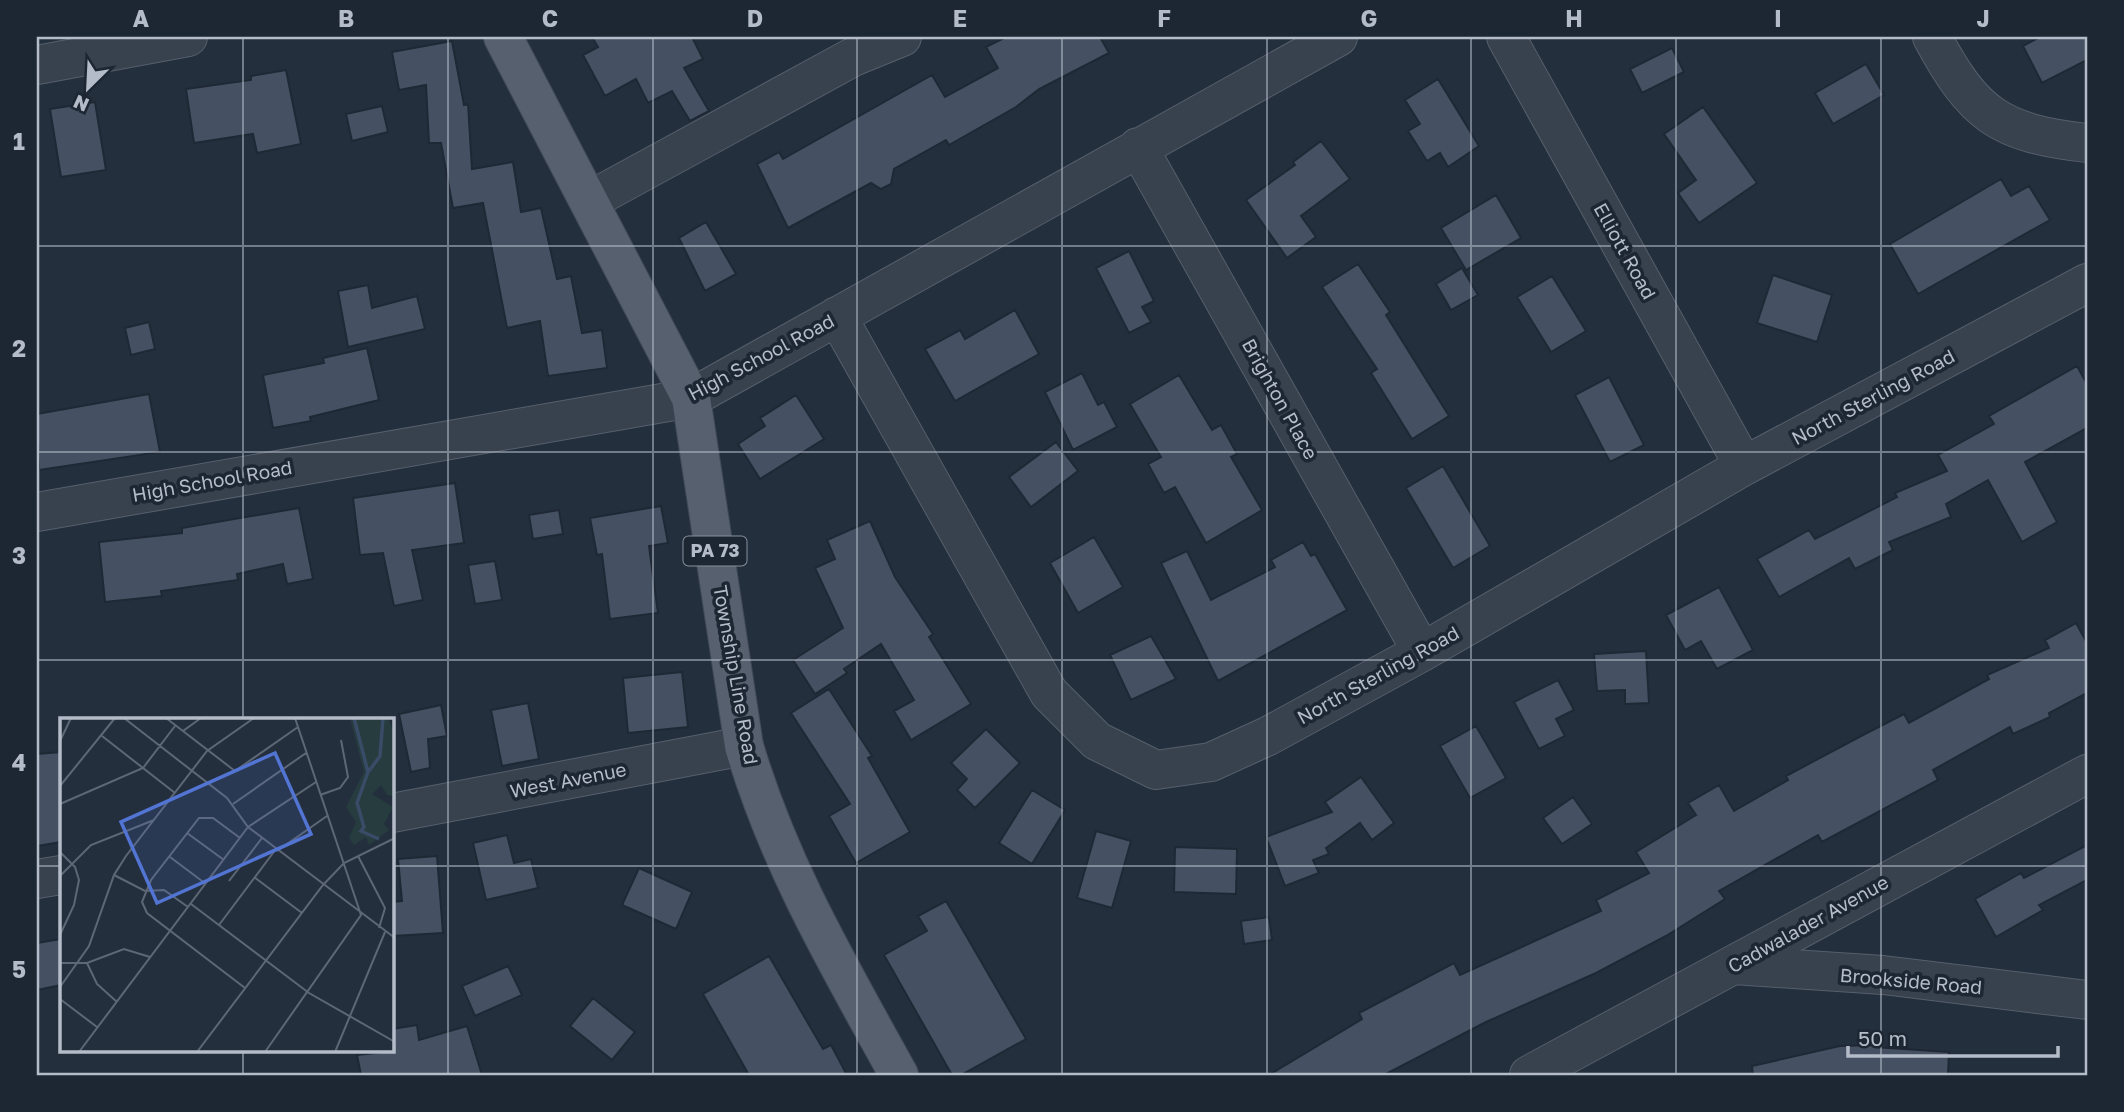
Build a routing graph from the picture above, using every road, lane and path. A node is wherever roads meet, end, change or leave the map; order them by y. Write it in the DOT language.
graph roads {
  1 [pos="187,37"];
  2 [pos="503,37"];
  3 [pos="902,37"];
  4 [pos="1338,37"];
  5 [pos="1506,37"];
  6 [pos="1931,37"];
  7 [pos="37,65"];
  8 [pos="2087,143"];
  9 [pos="1138,147"];
  10 [pos="589,201"];
  11 [pos="2087,282"];
  12 [pos="837,316"];
  13 [pos="691,398"];
  14 [pos="1744,466"];
  15 [pos="37,512"];
  16 [pos="1422,652"];
  17 [pos="744,746"];
  18 [pos="2087,774"];
  19 [pos="394,813"];
  20 [pos="60,875"];
  21 [pos="37,879"];
  22 [pos="1734,965"];
  23 [pos="2087,1000"];
  24 [pos="899,1075"];
  25 [pos="1529,1075"];
  1 -- 7 [label="street"];
  2 -- 10 [label="main road, Township Line Road / PA 73"];
  3 -- 10 [label="street"];
  4 -- 9 [label="street, High School Road"];
  5 -- 14 [label="street, Elliott Road"];
  6 -- 8 [label="street"];
  9 -- 12 [label="street, High School Road"];
  9 -- 16 [label="street, Brighton Place"];
  10 -- 13 [label="main road, Township Line Road / PA 73"];
  11 -- 14 [label="street, North Sterling Road"];
  12 -- 13 [label="street, High School Road"];
  12 -- 16 [label="street, North Sterling Road"];
  13 -- 15 [label="street, High School Road"];
  13 -- 17 [label="main road, Township Line Road / PA 73"];
  14 -- 16 [label="street, North Sterling Road"];
  17 -- 19 [label="street, West Avenue"];
  17 -- 24 [label="main road, Township Line Road / PA 73"];
  18 -- 22 [label="street, Cadwalader Avenue"];
  20 -- 21 [label="street"];
  22 -- 23 [label="street, Brookside Road"];
  22 -- 25 [label="street, Cadwalader Avenue"];
}
